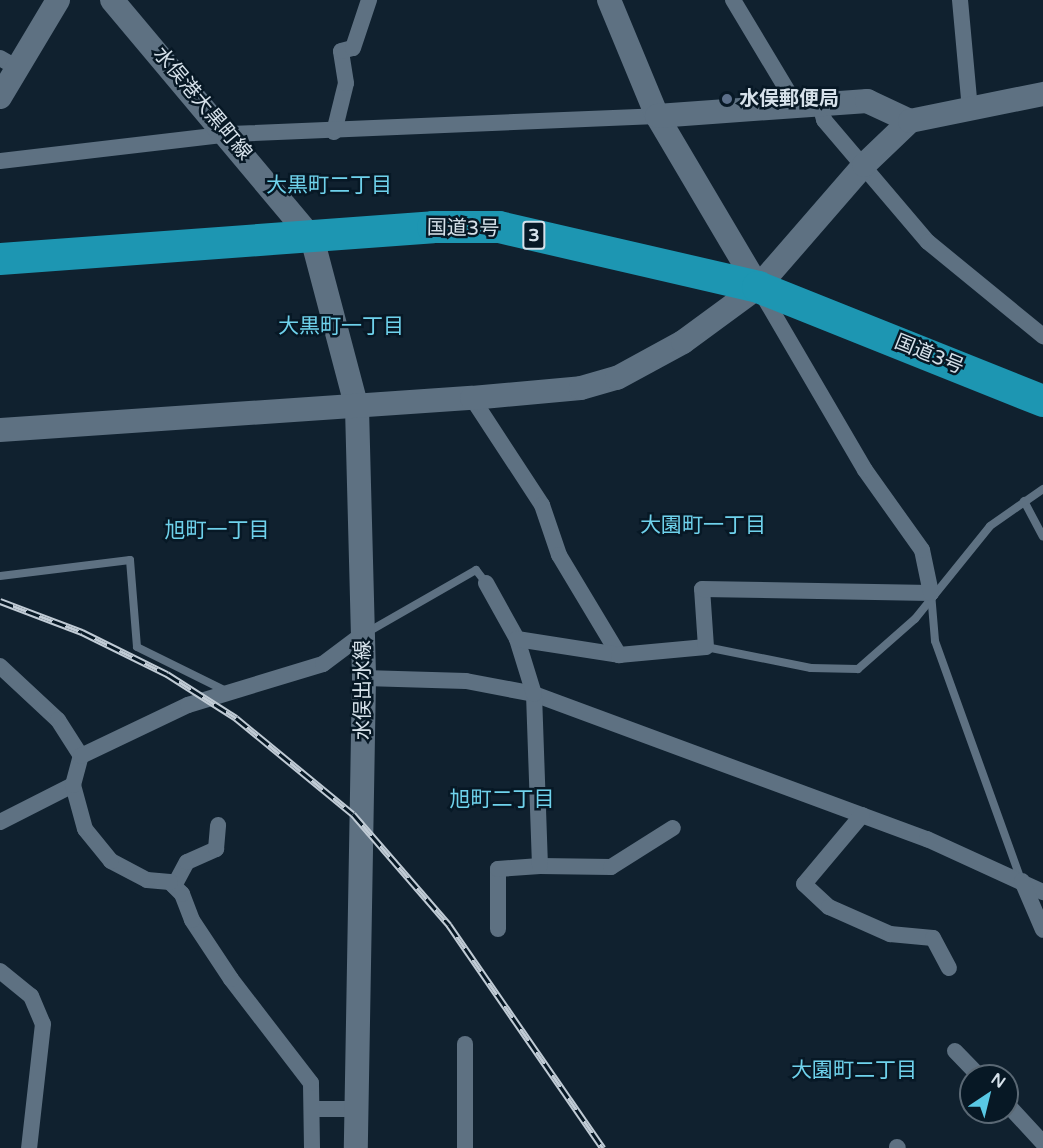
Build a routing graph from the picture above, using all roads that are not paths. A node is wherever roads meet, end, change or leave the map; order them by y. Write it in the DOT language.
graph roads {
  1 [pos="58,0"];
  2 [pos="112,0"];
  3 [pos="369,0"];
  4 [pos="609,0"];
  5 [pos="733,0"];
  6 [pos="960,0"];
  7 [pos="8,63"];
  8 [pos="1043,94"];
  9 [pos="0,97"];
  10 [pos="807,104"];
  11 [pos="970,110"];
  12 [pos="657,116"];
  13 [pos="910,122"];
  14 [pos="334,132"];
  15 [pos="230,134"];
  16 [pos="0,161"];
  17 [pos="864,165"];
  18 [pos="312,238"];
  19 [pos="0,259"];
  20 [pos="758,287"];
  21 [pos="1043,336"];
  22 [pos="472,398"];
  23 [pos="1043,401"];
  24 [pos="357,408"];
  25 [pos="0,430"];
  26 [pos="1043,489"];
  27 [pos="1024,501"];
  28 [pos="1043,536"];
  29 [pos="0,576"];
  30 [pos="486,583"];
  31 [pos="931,593"];
  32 [pos="363,634"];
  33 [pos="517,639"];
  34 [pos="706,647"];
  35 [pos="619,655"];
  36 [pos="0,666"];
  37 [pos="364,678"];
  38 [pos="232,694"];
  39 [pos="534,694"];
  40 [pos="81,756"];
  41 [pos="73,785"];
  42 [pos="862,815"];
  43 [pos="0,822"];
  44 [pos="218,825"];
  45 [pos="673,828"];
  46 [pos="540,866"];
  47 [pos="1022,881"];
  48 [pos="174,886"];
  49 [pos="1043,892"];
  50 [pos="498,929"];
  51 [pos="1043,930"];
  52 [pos="949,968"];
  53 [pos="0,971"];
  54 [pos="465,1044"];
  55 [pos="955,1051"];
  56 [pos="967,1064"];
  57 [pos="315,1109"];
  58 [pos="356,1109"];
  59 [pos="1019,1117"];
  60 [pos="1043,1143"];
  61 [pos="30,1148"];
  62 [pos="312,1148"];
  63 [pos="356,1148"];
  64 [pos="465,1148"];
  1 -- 7 [label="street"];
  2 -- 15 [label="street, 水俣港大黒町線"];
  3 -- 14 [label="street"];
  4 -- 12 [label="street"];
  5 -- 10 [label="street"];
  6 -- 11 [label="street"];
  7 -- 9 [label="street"];
  8 -- 11 [label="street"];
  10 -- 12 [label="street"];
  10 -- 13 [label="street"];
  10 -- 17 [label="street"];
  11 -- 13 [label="street"];
  12 -- 14 [label="street"];
  12 -- 20 [label="street"];
  13 -- 17 [label="street"];
  14 -- 15 [label="street"];
  15 -- 16 [label="street"];
  15 -- 18 [label="street, 水俣港大黒町線"];
  17 -- 20 [label="street"];
  17 -- 21 [label="street"];
  18 -- 19 [label="highway, 国道3号 / 3"];
  18 -- 20 [label="highway, 国道3号 / 3"];
  18 -- 24 [label="street, 水俣出水線"];
  20 -- 22 [label="street"];
  20 -- 23 [label="highway, 国道3号 / 3"];
  20 -- 31 [label="street"];
  22 -- 24 [label="street"];
  22 -- 35 [label="street"];
  24 -- 25 [label="street"];
  24 -- 32 [label="street, 水俣出水線"];
  26 -- 27 [label="lane"];
  27 -- 28 [label="lane"];
  27 -- 31 [label="lane"];
  29 -- 38 [label="lane"];
  30 -- 32 [label="lane"];
  30 -- 33 [label="street"];
  31 -- 34 [label="lane"];
  31 -- 34 [label="street"];
  31 -- 47 [label="lane"];
  32 -- 37 [label="street, 水俣出水線"];
  32 -- 38 [label="street"];
  33 -- 35 [label="street"];
  33 -- 39 [label="street"];
  34 -- 35 [label="street"];
  36 -- 40 [label="street"];
  37 -- 39 [label="street"];
  37 -- 58 [label="street, 水俣出水線"];
  38 -- 40 [label="street"];
  39 -- 42 [label="street"];
  39 -- 46 [label="street"];
  40 -- 41 [label="street"];
  41 -- 43 [label="street"];
  41 -- 48 [label="street"];
  42 -- 47 [label="street"];
  42 -- 52 [label="street"];
  44 -- 48 [label="street"];
  45 -- 46 [label="street"];
  46 -- 50 [label="street"];
  47 -- 49 [label="street"];
  47 -- 51 [label="street"];
  48 -- 57 [label="street"];
  53 -- 61 [label="street"];
  54 -- 64 [label="street"];
  55 -- 56 [label="street"];
  57 -- 58 [label="street"];
  57 -- 62 [label="street"];
  58 -- 63 [label="street, 水俣出水線"];
  59 -- 60 [label="street"];
}
